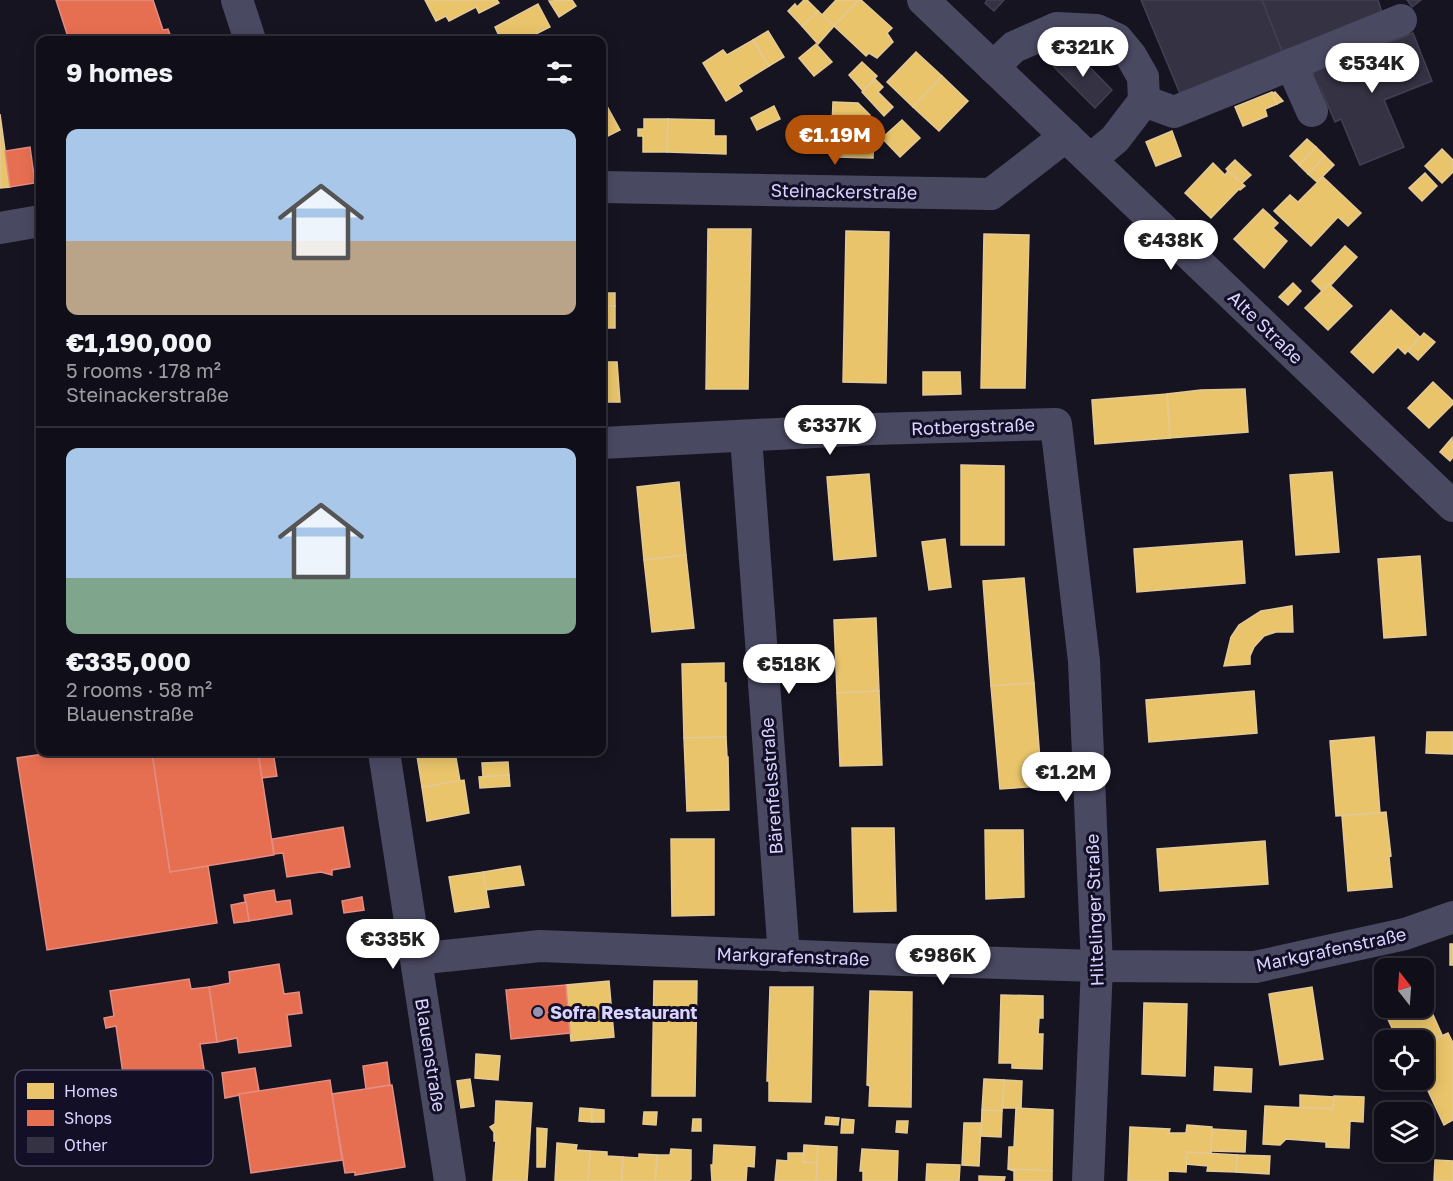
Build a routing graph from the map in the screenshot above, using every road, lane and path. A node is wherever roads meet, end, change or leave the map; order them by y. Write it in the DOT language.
graph roads {
  1 [pos="237,0"];
  2 [pos="923,0"];
  3 [pos="1401,20"];
  4 [pos="249,36"];
  5 [pos="1291,64"];
  6 [pos="993,67"];
  7 [pos="1144,101"];
  8 [pos="1312,111"];
  9 [pos="1066,136"];
  10 [pos="1091,159"];
  11 [pos="606,187"];
  12 [pos="36,223"];
  13 [pos="0,228"];
  14 [pos="1056,424"];
  15 [pos="746,436"];
  16 [pos="606,443"];
  17 [pos="1453,506"];
  18 [pos="385,756"];
  19 [pos="1453,917"];
  20 [pos="784,956"];
  21 [pos="416,959"];
  22 [pos="1097,966"];
  23 [pos="450,1181"];
  24 [pos="1088,1181"];
  1 -- 4 [label="street"];
  2 -- 6 [label="street, Alte Straße"];
  3 -- 5 [label="street"];
  5 -- 7 [label="street"];
  5 -- 8 [label="street"];
  6 -- 7 [label="street"];
  6 -- 9 [label="street, Alte Straße"];
  7 -- 10 [label="street"];
  9 -- 10 [label="street, Alte Straße"];
  9 -- 11 [label="street, Steinackerstraße"];
  10 -- 17 [label="street, Alte Straße"];
  12 -- 13 [label="street"];
  14 -- 15 [label="street, Rotbergstraße"];
  14 -- 22 [label="street, Hiltelinger Straße"];
  15 -- 16 [label="street, Rotbergstraße"];
  15 -- 20 [label="street, Bärenfelsstraße"];
  18 -- 21 [label="street, Blauenstraße"];
  19 -- 22 [label="street, Markgrafenstraße"];
  20 -- 21 [label="street, Markgrafenstraße"];
  20 -- 22 [label="street, Markgrafenstraße"];
  21 -- 23 [label="street, Blauenstraße"];
  22 -- 24 [label="street, Hiltelinger Straße"];
}
